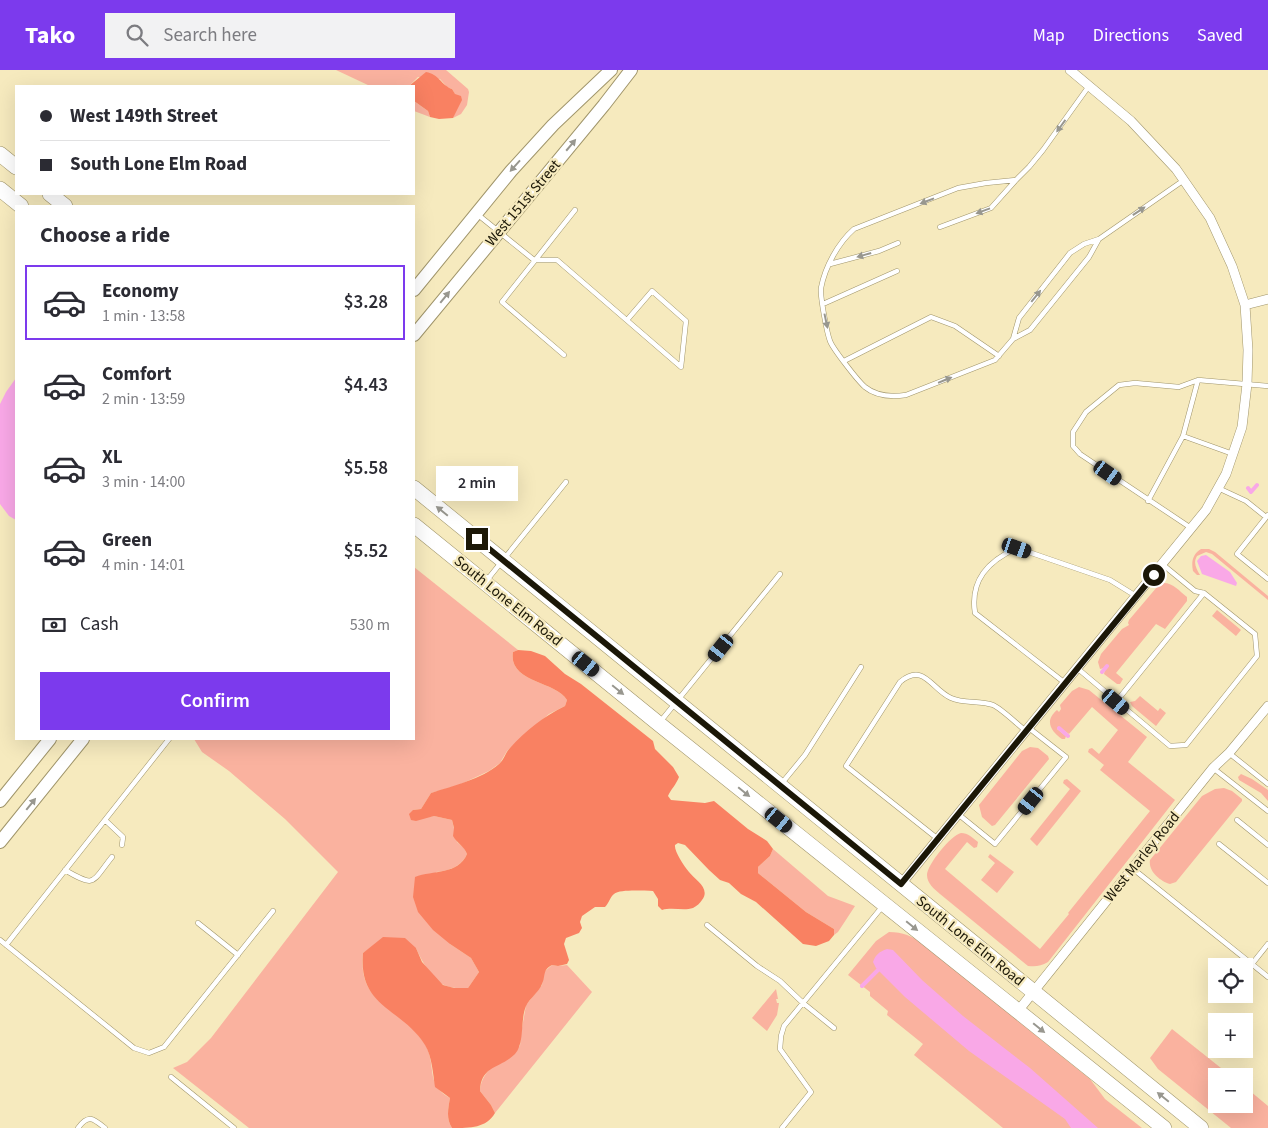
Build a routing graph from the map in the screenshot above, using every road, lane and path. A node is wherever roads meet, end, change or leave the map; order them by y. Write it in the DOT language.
graph roads {
  1 [pos="612,70"];
  2 [pos="631,70"];
  3 [pos="1070,70"];
  4 [pos="1089,86"];
  5 [pos="0,154"];
  6 [pos="15,166"];
  7 [pos="1016,180"];
  8 [pos="1184,180"];
  9 [pos="0,189"];
  10 [pos="51,195"];
  11 [pos="20,205"];
  12 [pos="64,205"];
  13 [pos="575,210"];
  14 [pos="476,214"];
  15 [pos="940,227"];
  16 [pos="498,231"];
  17 [pos="1100,239"];
  18 [pos="898,243"];
  19 [pos="534,260"];
  20 [pos="830,264"];
  21 [pos="898,271"];
  22 [pos="415,289"];
  23 [pos="1268,299"];
  24 [pos="823,304"];
  25 [pos="1245,305"];
  26 [pos="627,320"];
  27 [pos="415,334"];
  28 [pos="1013,338"];
  29 [pos="564,356"];
  30 [pos="999,356"];
  31 [pos="844,361"];
  32 [pos="1198,380"];
  33 [pos="1247,384"];
  34 [pos="1268,386"];
  35 [pos="1183,436"];
  36 [pos="1233,454"];
  37 [pos="566,482"];
  38 [pos="1218,488"];
  39 [pos="415,489"];
  40 [pos="1148,501"];
  41 [pos="1267,516"];
  42 [pos="415,526"];
  43 [pos="1191,528"];
  44 [pos="503,560"];
  45 [pos="1162,564"];
  46 [pos="780,574"];
  47 [pos="1268,578"];
  48 [pos="485,582"];
  49 [pos="1204,593"];
  50 [pos="1136,596"];
  51 [pos="861,667"];
  52 [pos="1077,668"];
  53 [pos="1065,683"];
  54 [pos="677,702"];
  55 [pos="1116,702"];
  56 [pos="1268,706"];
  57 [pos="659,724"];
  58 [pos="1027,730"];
  59 [pos="49,740"];
  60 [pos="82,740"];
  61 [pos="168,740"];
  62 [pos="1229,753"];
  63 [pos="1213,768"];
  64 [pos="1268,784"];
  65 [pos="780,786"];
  66 [pos="0,801"];
  67 [pos="1268,811"];
  68 [pos="958,814"];
  69 [pos="105,820"];
  70 [pos="1237,820"];
  71 [pos="938,839"];
  72 [pos="0,842"];
  73 [pos="1219,844"];
  74 [pos="122,845"];
  75 [pos="1268,846"];
  76 [pos="112,857"];
  77 [pos="1132,868"];
  78 [pos="65,870"];
  79 [pos="1268,883"];
  80 [pos="901,884"];
  81 [pos="884,904"];
  82 [pos="274,911"];
  83 [pos="198,923"];
  84 [pos="707,925"];
  85 [pos="0,940"];
  86 [pos="1268,944"];
  87 [pos="6,945"];
  88 [pos="238,955"];
  89 [pos="1244,958"];
  90 [pos="1253,963"];
  91 [pos="1253,965"];
  92 [pos="1268,977"];
  93 [pos="1034,992"];
  94 [pos="803,1003"];
  95 [pos="1018,1011"];
  96 [pos="834,1028"];
  97 [pos="171,1078"];
  98 [pos="78,1128"];
  99 [pos="105,1128"];
  100 [pos="234,1128"];
  101 [pos="782,1128"];
  102 [pos="1164,1128"];
  103 [pos="1200,1128"];
  1 -- 14 [label="street, West 151st Street, one-way"];
  16 -- 2 [label="street, West 151st Street, one-way"];
  3 -- 4 [label="street"];
  4 -- 7 [label="lane, one-way"];
  4 -- 8 [label="street"];
  5 -- 6 [label="main road"];
  7 -- 15 [label="lane, one-way"];
  7 -- 20 [label="lane, one-way"];
  17 -- 8 [label="lane, one-way"];
  8 -- 25 [label="street"];
  9 -- 11 [label="main road"];
  10 -- 12 [label="main road"];
  13 -- 19 [label="lane"];
  14 -- 16 [label="lane"];
  14 -- 22 [label="street, West 151st Street"];
  16 -- 19 [label="lane"];
  27 -- 16 [label="street, West 151st Street, one-way"];
  17 -- 28 [label="lane"];
  28 -- 17 [label="lane, one-way"];
  18 -- 20 [label="lane, one-way"];
  19 -- 26 [label="lane"];
  19 -- 29 [label="lane"];
  20 -- 24 [label="lane"];
  21 -- 24 [label="lane"];
  23 -- 25 [label="street"];
  24 -- 31 [label="lane, one-way"];
  25 -- 33 [label="street"];
  26 -- 26 [label="lane"];
  28 -- 30 [label="lane"];
  30 -- 31 [label="lane"];
  31 -- 30 [label="lane, one-way"];
  32 -- 33 [label="lane"];
  32 -- 35 [label="lane"];
  32 -- 40 [label="lane"];
  33 -- 34 [label="lane"];
  33 -- 36 [label="street"];
  35 -- 36 [label="lane"];
  35 -- 40 [label="lane"];
  36 -- 38 [label="street"];
  37 -- 44 [label="lane"];
  38 -- 41 [label="lane"];
  38 -- 43 [label="street"];
  44 -- 39 [label="main road, South Lone Elm Road, one-way"];
  40 -- 43 [label="lane"];
  41 -- 47 [label="lane"];
  42 -- 48 [label="main road, South Lone Elm Road"];
  43 -- 45 [label="street"];
  44 -- 48 [label="lane"];
  44 -- 54 [label="main road, South Lone Elm Road"];
  45 -- 49 [label="lane"];
  45 -- 50 [label="street"];
  46 -- 54 [label="lane"];
  48 -- 57 [label="main road, South Lone Elm Road, one-way"];
  49 -- 55 [label="lane"];
  49 -- 55 [label="lane"];
  50 -- 52 [label="street"];
  50 -- 53 [label="lane"];
  51 -- 65 [label="lane"];
  52 -- 53 [label="street"];
  52 -- 55 [label="lane"];
  53 -- 58 [label="street"];
  54 -- 57 [label="lane"];
  54 -- 65 [label="main road, South Lone Elm Road"];
  56 -- 62 [label="street, West Marley Road"];
  57 -- 81 [label="main road, South Lone Elm Road, one-way"];
  58 -- 68 [label="street"];
  58 -- 68 [label="lane"];
  58 -- 71 [label="lane"];
  59 -- 66 [label="street"];
  72 -- 60 [label="street, one-way"];
  61 -- 69 [label="lane"];
  62 -- 63 [label="street, West Marley Road"];
  62 -- 64 [label="lane"];
  63 -- 67 [label="lane"];
  63 -- 77 [label="street, West Marley Road"];
  65 -- 80 [label="main road, South Lone Elm Road"];
  68 -- 71 [label="street"];
  69 -- 74 [label="lane"];
  69 -- 78 [label="lane"];
  70 -- 75 [label="lane"];
  71 -- 80 [label="street"];
  73 -- 79 [label="lane"];
  76 -- 78 [label="lane"];
  77 -- 89 [label="lane"];
  77 -- 93 [label="street, West Marley Road"];
  78 -- 87 [label="lane"];
  80 -- 93 [label="main road, South Lone Elm Road"];
  81 -- 94 [label="lane"];
  81 -- 95 [label="main road, South Lone Elm Road, one-way"];
  82 -- 88 [label="lane"];
  83 -- 88 [label="lane"];
  84 -- 94 [label="lane"];
  85 -- 87 [label="lane"];
  86 -- 90 [label="lane"];
  87 -- 88 [label="lane"];
  91 -- 92 [label="lane"];
  93 -- 95 [label="street, West Marley Road"];
  103 -- 93 [label="main road, South Lone Elm Road, one-way"];
  94 -- 96 [label="lane"];
  94 -- 101 [label="lane"];
  95 -- 102 [label="main road, South Lone Elm Road, one-way"];
  97 -- 100 [label="lane"];
  98 -- 99 [label="lane"];
}
